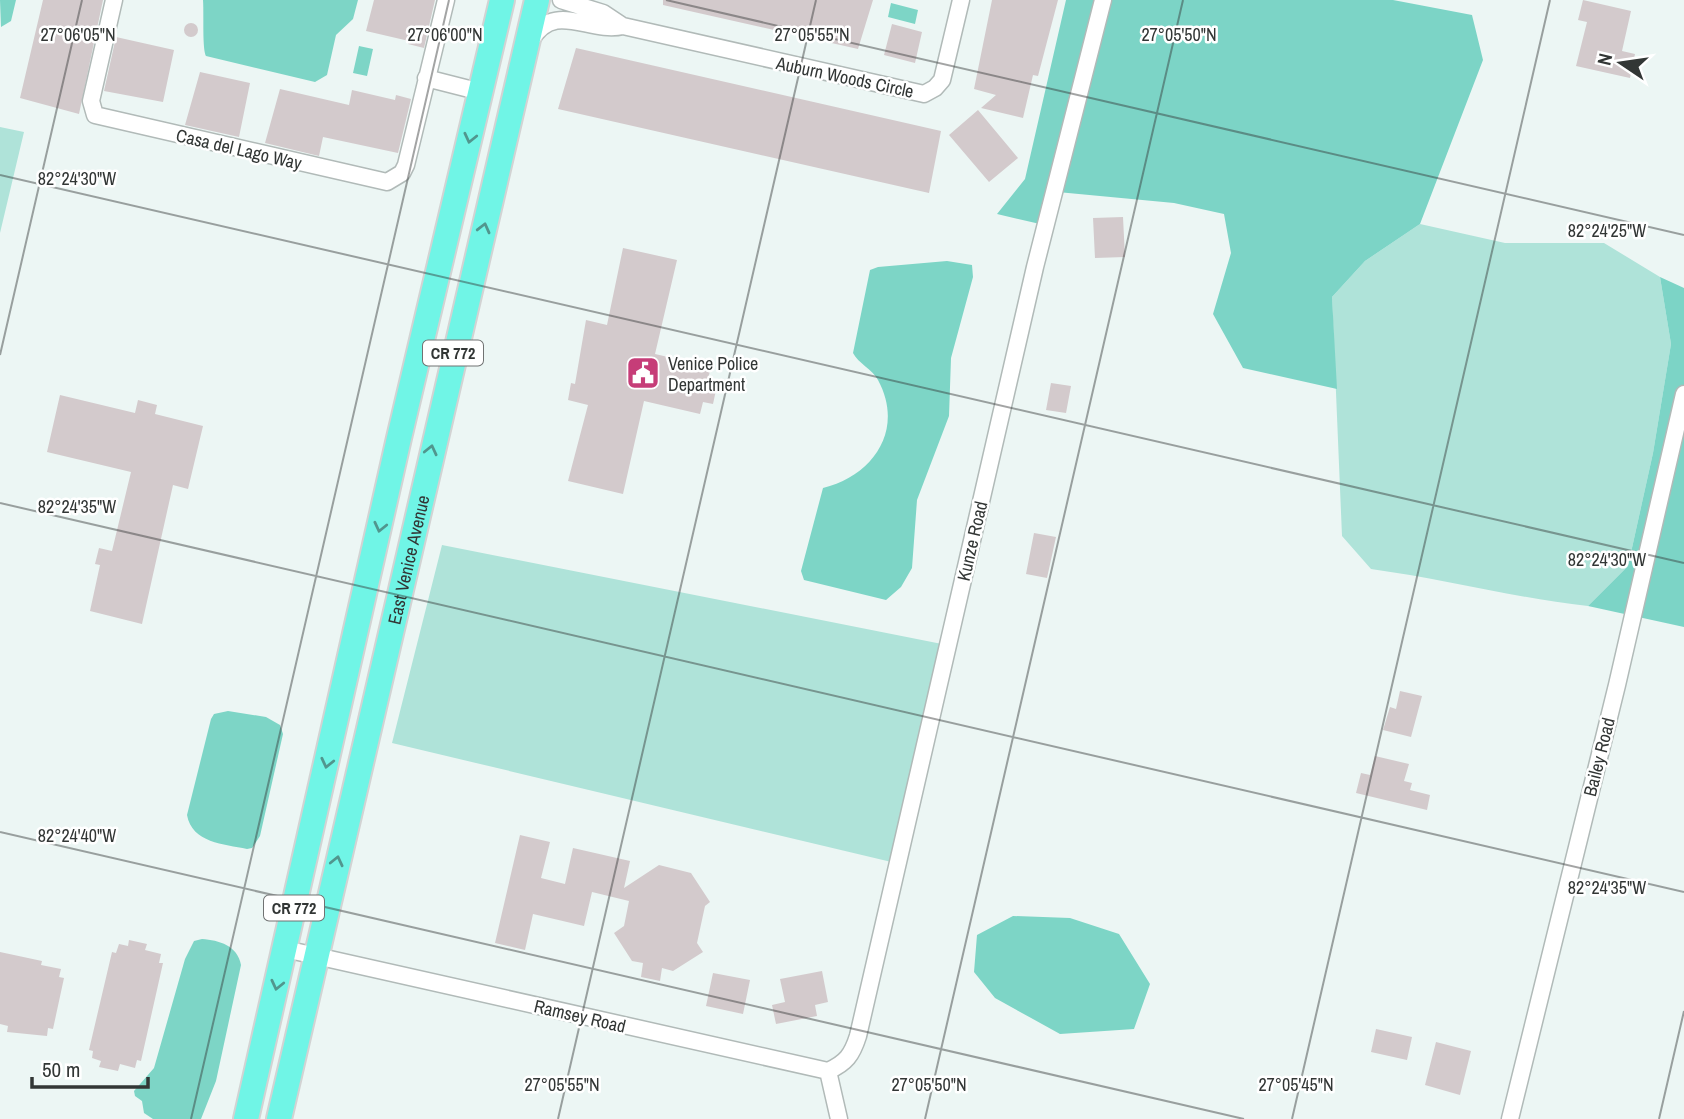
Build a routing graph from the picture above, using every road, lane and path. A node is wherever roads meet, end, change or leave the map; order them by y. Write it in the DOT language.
graph roads {
  1 [pos="114,0"];
  2 [pos="446,0"];
  3 [pos="502,0"];
  4 [pos="537,0"];
  5 [pos="561,0"];
  6 [pos="961,0"];
  7 [pos="1103,0"];
  8 [pos="623,26"];
  9 [pos="522,73"];
  10 [pos="426,78"];
  11 [pos="481,92"];
  12 [pos="1684,394"];
  13 [pos="400,438"];
  14 [pos="372,707"];
  15 [pos="285,949"];
  16 [pos="316,957"];
  17 [pos="828,1071"];
  18 [pos="246,1119"];
  19 [pos="279,1119"];
  20 [pos="839,1119"];
  21 [pos="1510,1119"];
  1 -- 10 [label="street, Casa del Lago Way"];
  2 -- 10 [label="street, Casa del Lago Way"];
  3 -- 11 [label="main road, East Venice Avenue / CR 772"];
  4 -- 9 [label="main road, East Venice Avenue / CR 772"];
  5 -- 8 [label="street, Auburn Woods Circle"];
  6 -- 8 [label="street, Auburn Woods Circle"];
  7 -- 17 [label="street, Kunze Road"];
  8 -- 9 [label="street, Auburn Woods Circle"];
  14 -- 9 [label="main road, East Venice Avenue / CR 772, one-way"];
  10 -- 11 [label="street"];
  11 -- 13 [label="main road, East Venice Avenue / CR 772, one-way"];
  12 -- 21 [label="street, Bailey Road"];
  13 -- 14 [label="main road"];
  13 -- 15 [label="main road, East Venice Avenue / CR 772, one-way"];
  16 -- 14 [label="main road, East Venice Avenue / CR 772, one-way"];
  15 -- 16 [label="street, Ramsey Road"];
  15 -- 18 [label="main road, East Venice Avenue / CR 772, one-way"];
  16 -- 17 [label="street, Ramsey Road"];
  16 -- 19 [label="main road, East Venice Avenue / CR 772"];
  17 -- 20 [label="street"];
}
